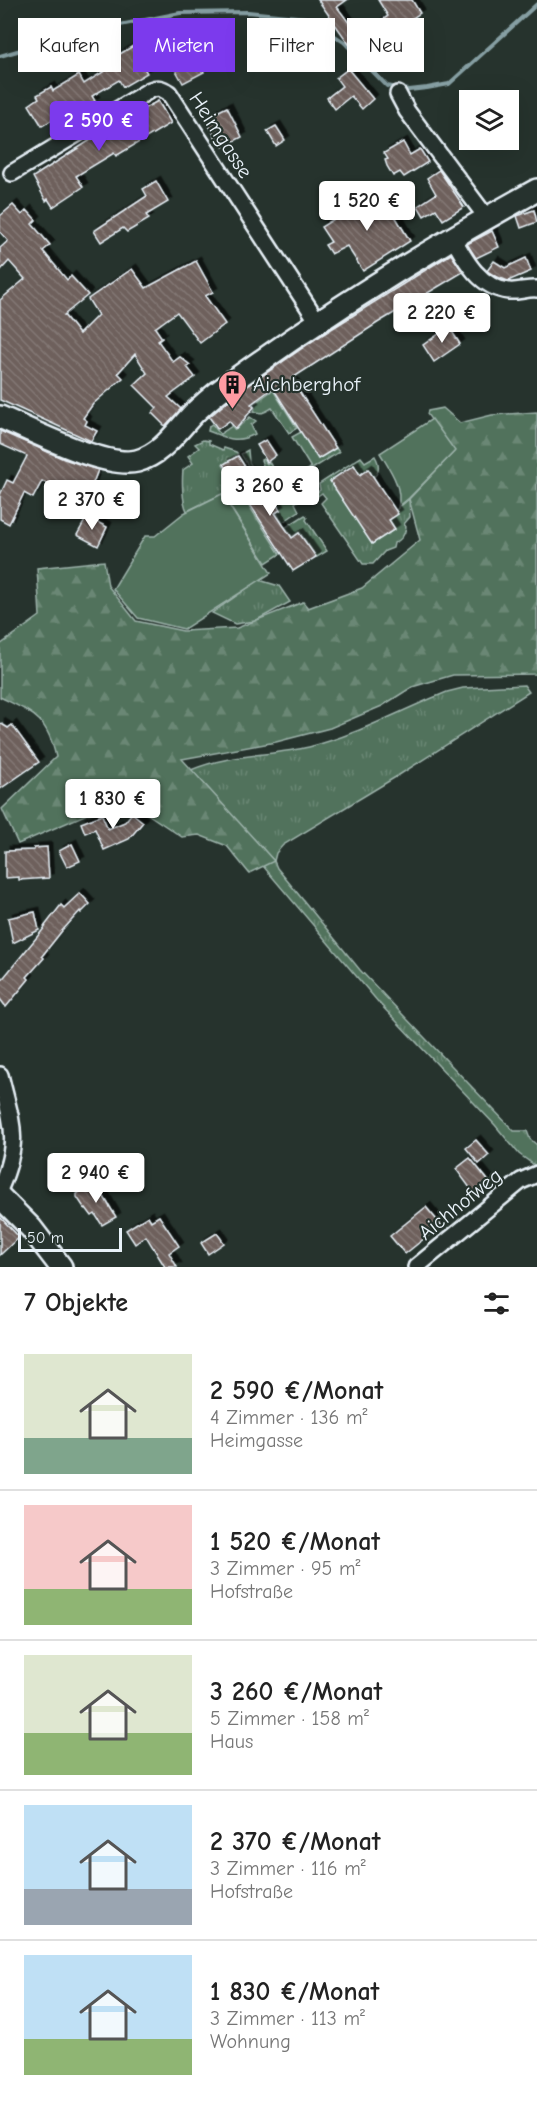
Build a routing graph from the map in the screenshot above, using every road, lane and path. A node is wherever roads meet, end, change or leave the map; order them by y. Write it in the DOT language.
graph roads {
  1 [pos="398,93"];
  2 [pos="12,173"];
  3 [pos="537,190"];
  4 [pos="487,218"];
  5 [pos="453,238"];
  6 [pos="537,289"];
  7 [pos="318,321"];
  8 [pos="0,417"];
  9 [pos="0,1076"];
  10 [pos="535,1175"];
  11 [pos="0,1188"];
  12 [pos="0,1197"];
  13 [pos="60,1267"];
  14 [pos="416,1267"];
  1 -- 4 [label="street"];
  2 -- 7 [label="street, Heimgasse"];
  3 -- 4 [label="main road"];
  4 -- 5 [label="main road"];
  5 -- 6 [label="street"];
  5 -- 7 [label="main road"];
  7 -- 8 [label="main road"];
  9 -- 11 [label="street"];
  10 -- 14 [label="street, Aichhofweg"];
  12 -- 13 [label="main road"];
}
